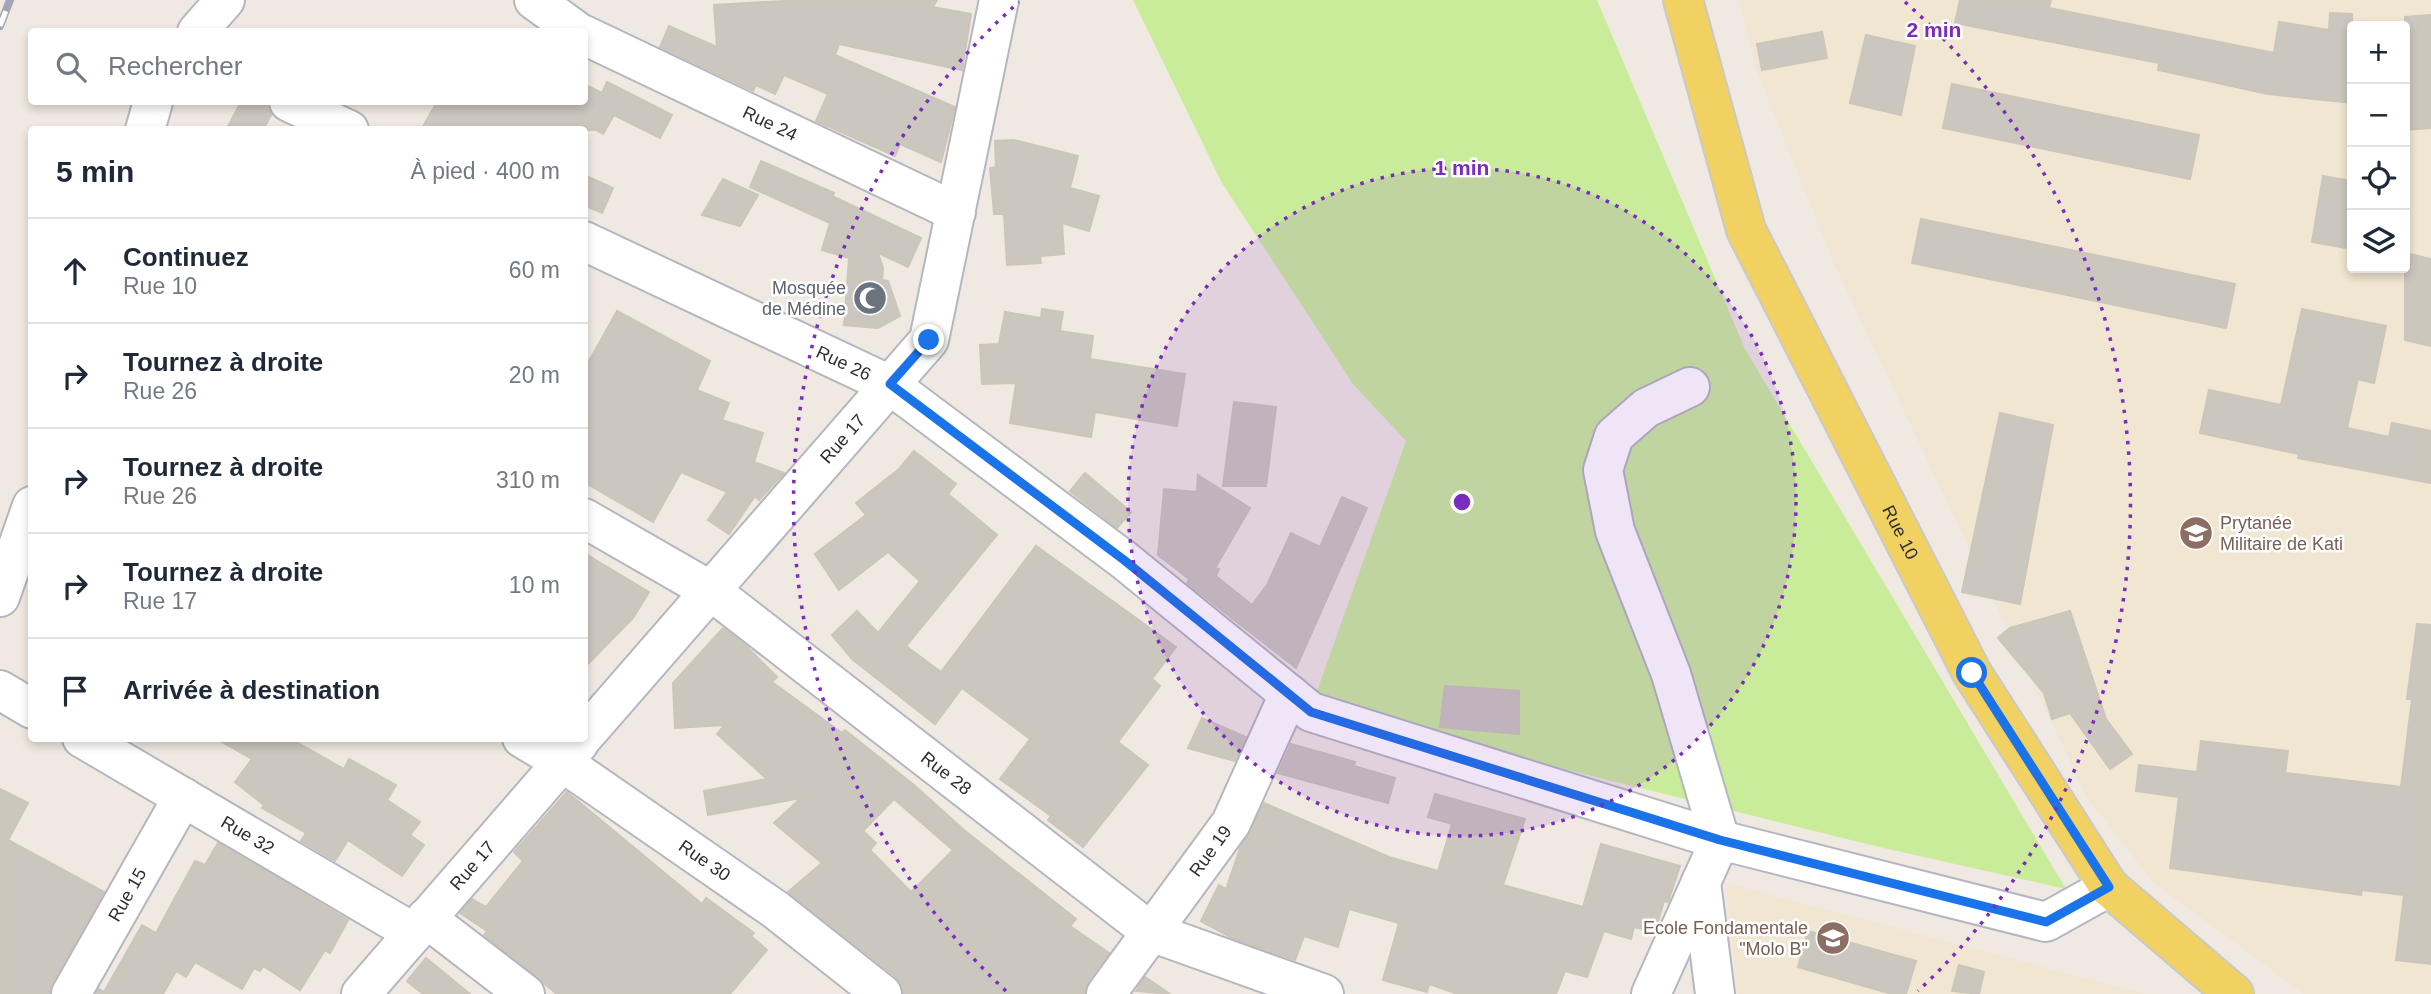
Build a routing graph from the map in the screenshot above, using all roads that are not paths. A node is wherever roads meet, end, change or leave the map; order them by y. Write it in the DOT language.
graph roads {
  1 [pos="226,0"];
  2 [pos="534,0"];
  3 [pos="999,0"];
  4 [pos="1683,0"];
  5 [pos="201,28"];
  6 [pos="572,28"];
  7 [pos="588,37"];
  8 [pos="152,105"];
  9 [pos="295,105"];
  10 [pos="146,126"];
  11 [pos="340,126"];
  12 [pos="956,212"];
  13 [pos="588,243"];
  14 [pos="890,384"];
  15 [pos="1690,387"];
  16 [pos="28,517"];
  17 [pos="588,520"];
  18 [pos="711,591"];
  19 [pos="0,597"];
  20 [pos="0,690"];
  21 [pos="1289,694"];
  22 [pos="28,707"];
  23 [pos="588,732"];
  24 [pos="89,742"];
  25 [pos="553,742"];
  26 [pos="577,745"];
  27 [pos="183,797"];
  28 [pos="1720,840"];
  29 [pos="1701,882"];
  30 [pos="2109,887"];
  31 [pos="420,925"];
  32 [pos="1151,932"];
  33 [pos="2232,993"];
  34 [pos="71,994"];
  35 [pos="361,994"];
  36 [pos="525,994"];
  37 [pos="882,994"];
  38 [pos="1106,994"];
  39 [pos="1324,994"];
  40 [pos="1651,994"];
  41 [pos="1715,994"];
  1 -- 5 [label="street"];
  2 -- 6 [label="street"];
  3 -- 12 [label="street, Rue 17"];
  4 -- 30 [label="main road, Rue 10"];
  7 -- 12 [label="street, Rue 24"];
  8 -- 10 [label="street"];
  9 -- 11 [label="street"];
  12 -- 14 [label="street, Rue 17"];
  13 -- 14 [label="street, Rue 26"];
  14 -- 18 [label="street, Rue 17"];
  14 -- 21 [label="street, Rue 26"];
  15 -- 28 [label="street"];
  16 -- 19 [label="street"];
  17 -- 18 [label="street, Rue 28"];
  18 -- 23 [label="street, Rue 17"];
  18 -- 32 [label="street, Rue 28"];
  20 -- 22 [label="street"];
  21 -- 28 [label="street, Rue 26"];
  21 -- 32 [label="street, Rue 19"];
  24 -- 27 [label="street, Rue 32"];
  25 -- 26 [label="street, Rue 30"];
  26 -- 31 [label="street, Rue 17"];
  26 -- 37 [label="street, Rue 30"];
  27 -- 31 [label="street, Rue 32"];
  27 -- 34 [label="street, Rue 15"];
  28 -- 29 [label="street"];
  28 -- 30 [label="street, Rue 26"];
  29 -- 40 [label="street"];
  29 -- 41 [label="street"];
  30 -- 33 [label="main road, Rue 10"];
  31 -- 35 [label="street, Rue 17"];
  31 -- 36 [label="street, Rue 32"];
  32 -- 38 [label="street, Rue 19"];
  32 -- 39 [label="street, Rue 28"];
}
